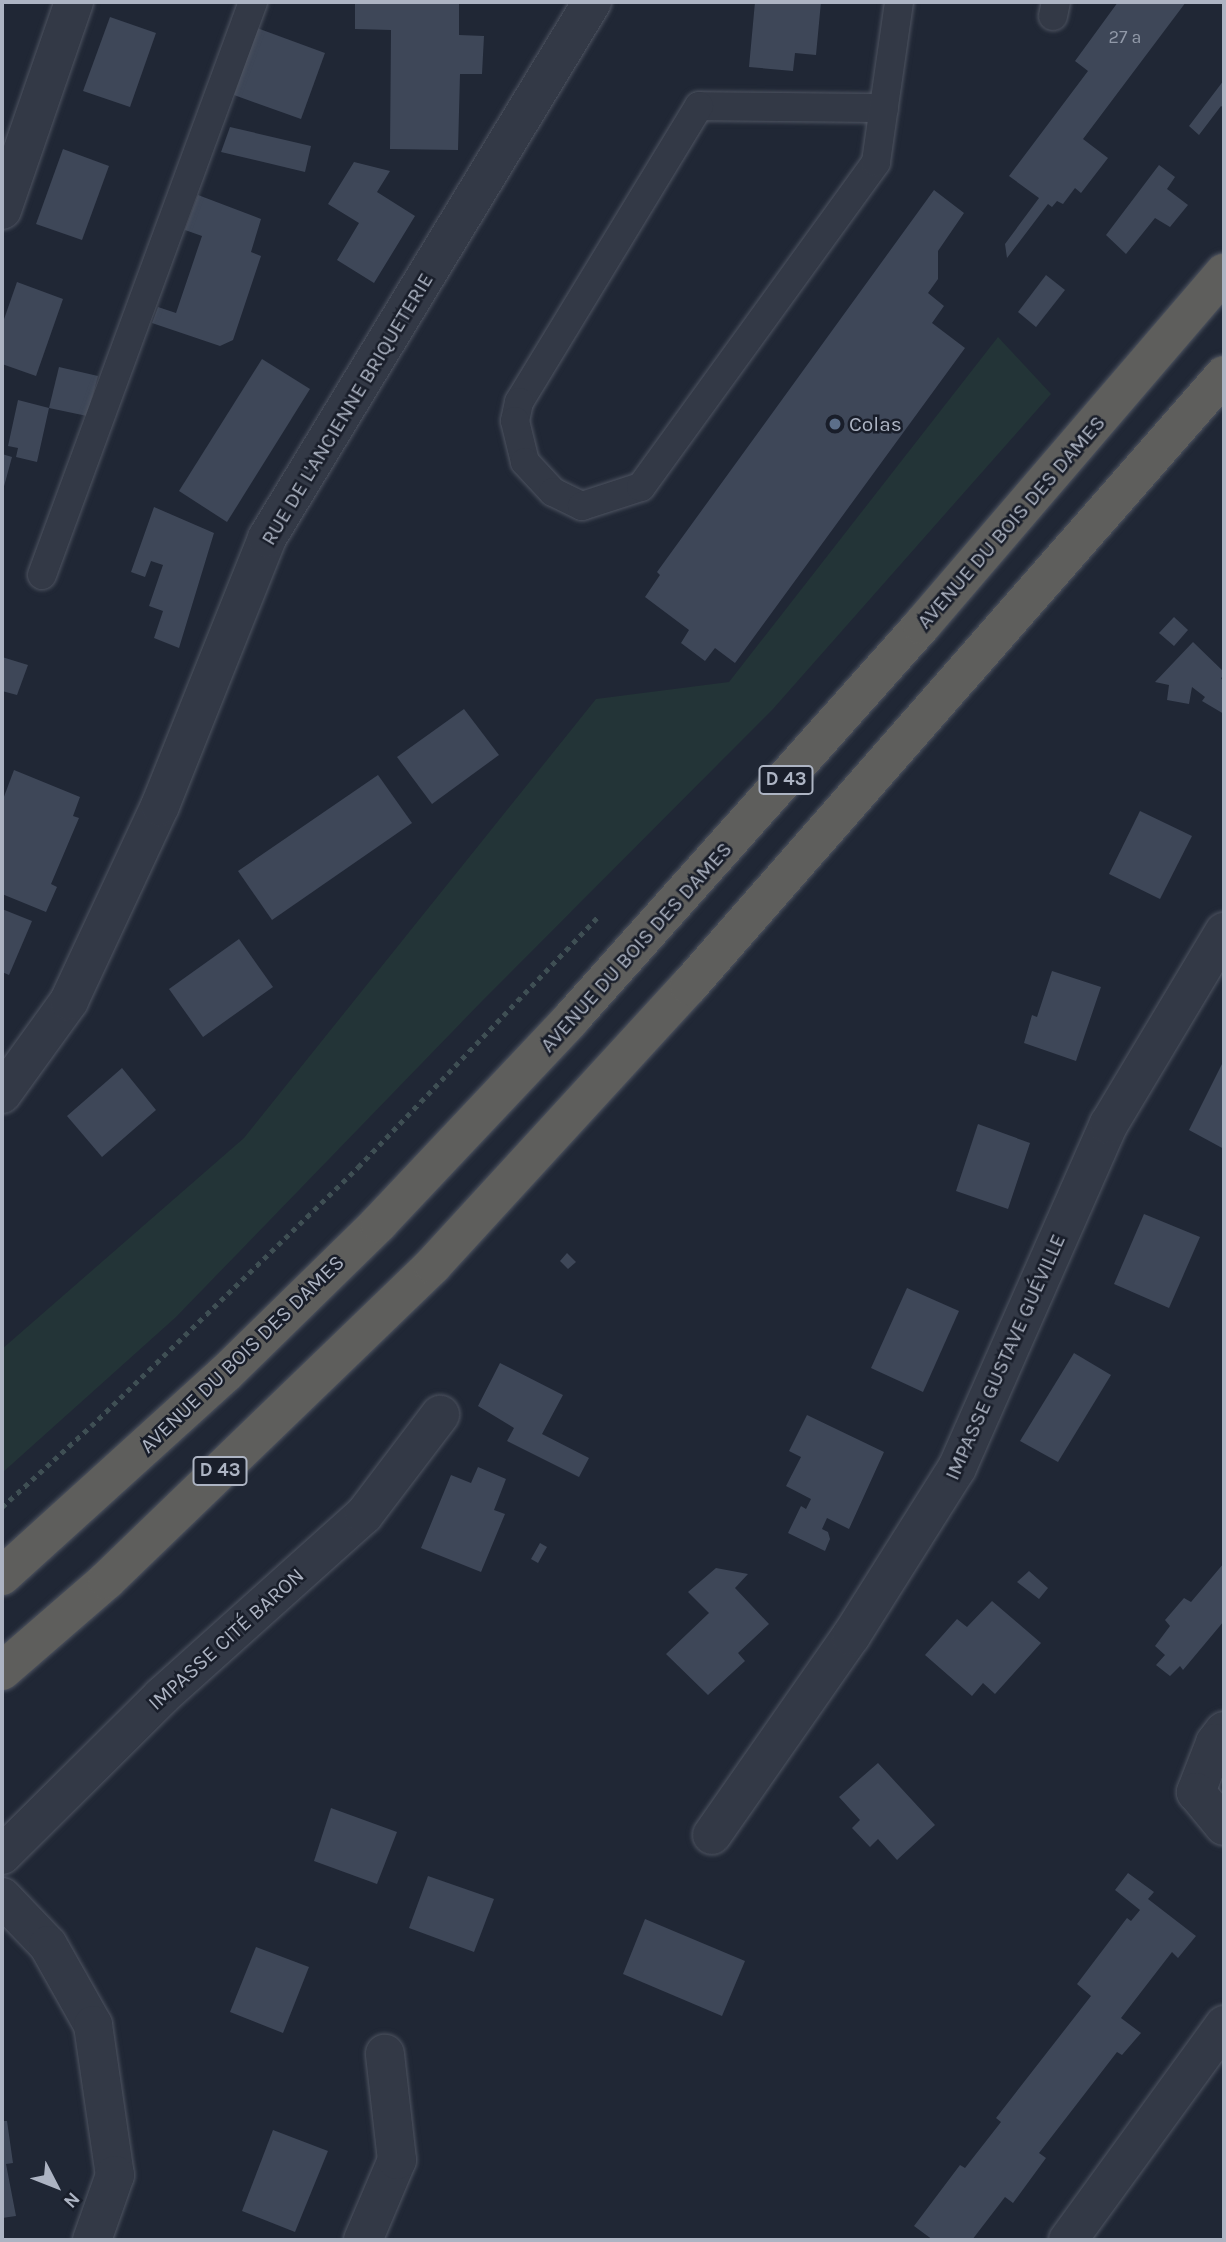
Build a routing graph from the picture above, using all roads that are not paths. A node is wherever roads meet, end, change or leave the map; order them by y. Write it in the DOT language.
graph roads {
  1 [pos="74,2"];
  2 [pos="253,2"];
  3 [pos="592,2"];
  4 [pos="900,2"];
  5 [pos="884,108"];
  6 [pos="2,210"];
  7 [pos="1224,273"];
  8 [pos="1224,375"];
  9 [pos="42,575"];
  10 [pos="1224,932"];
  11 [pos="2,1094"];
  12 [pos="440,1415"];
  13 [pos="2,1576"];
  14 [pos="2,1671"];
  15 [pos="1224,1731"];
  16 [pos="1224,1826"];
  17 [pos="712,1836"];
  18 [pos="2,1855"];
  19 [pos="2,1896"];
  20 [pos="1224,2025"];
  21 [pos="386,2054"];
  22 [pos="92,2240"];
  23 [pos="363,2240"];
  24 [pos="1068,2240"];
  1 -- 6 [label="street"];
  2 -- 9 [label="lane"];
  3 -- 11 [label="street, RUE DE L'ANCIENNE BRIQUETERIE"];
  4 -- 5 [label="lane"];
  5 -- 5 [label="lane"];
  7 -- 13 [label="highway, AVENUE DU BOIS DES DAMES / D 43"];
  8 -- 14 [label="highway, D 43"];
  10 -- 17 [label="street, IMPASSE GUSTAVE GUÉVILLE"];
  12 -- 18 [label="street, IMPASSE CITÉ BARON"];
  15 -- 16 [label="street"];
  19 -- 22 [label="street"];
  20 -- 24 [label="street"];
  21 -- 23 [label="street"];
}
